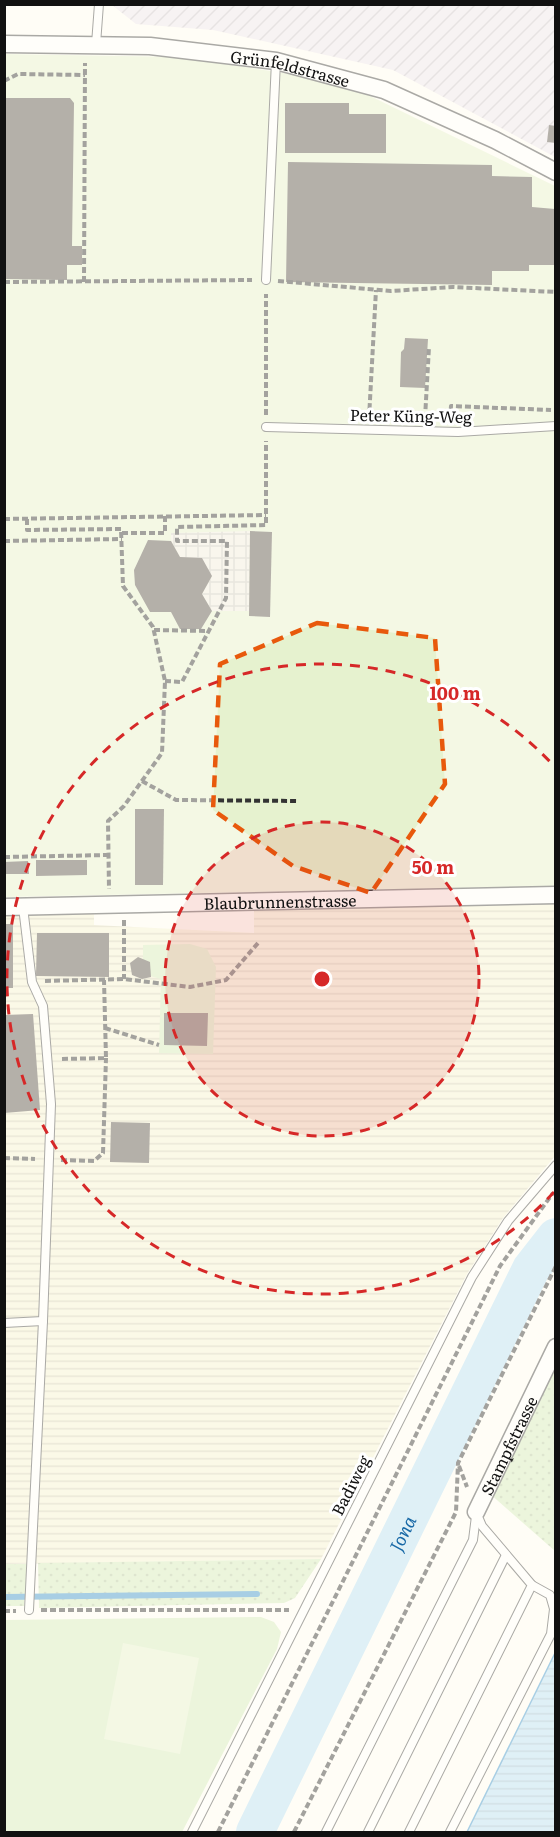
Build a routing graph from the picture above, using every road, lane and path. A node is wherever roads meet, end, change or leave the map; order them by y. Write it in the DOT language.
graph roads {
  1 [pos="99,4"];
  2 [pos="4,44"];
  3 [pos="90,44"];
  4 [pos="276,61"];
  5 [pos="85,75"];
  6 [pos="4,81"];
  7 [pos="555,172"];
  8 [pos="266,280"];
  9 [pos="4,282"];
  10 [pos="84,282"];
  11 [pos="376,290"];
  12 [pos="555,292"];
  13 [pos="429,348"];
  14 [pos="555,410"];
  15 [pos="555,426"];
  16 [pos="266,427"];
  17 [pos="368,430"];
  18 [pos="424,431"];
  19 [pos="450,431"];
  20 [pos="266,515"];
  21 [pos="165,516"];
  22 [pos="4,519"];
  23 [pos="27,519"];
  24 [pos="122,533"];
  25 [pos="122,539"];
  26 [pos="4,541"];
  27 [pos="154,630"];
  28 [pos="209,631"];
  29 [pos="165,681"];
  30 [pos="142,781"];
  31 [pos="299,801"];
  32 [pos="108,855"];
  33 [pos="4,857"];
  34 [pos="555,895"];
  35 [pos="117,904"];
  36 [pos="4,907"];
  37 [pos="23,907"];
  38 [pos="258,943"];
  39 [pos="124,979"];
  40 [pos="104,980"];
  41 [pos="32,982"];
  42 [pos="105,1028"];
  43 [pos="159,1046"];
  44 [pos="106,1058"];
  45 [pos="47,1059"];
  46 [pos="4,1158"];
  47 [pos="50,1159"];
  48 [pos="555,1165"];
  49 [pos="555,1190"];
  50 [pos="555,1266"];
  51 [pos="43,1321"];
  52 [pos="4,1323"];
  53 [pos="555,1347"];
  54 [pos="458,1463"];
  55 [pos="466,1485"];
  56 [pos="476,1512"];
  57 [pos="506,1555"];
  58 [pos="532,1585"];
  59 [pos="30,1607"];
  60 [pos="304,1610"];
  61 [pos="4,1611"];
  62 [pos="192,1833"];
  63 [pos="218,1833"];
  64 [pos="294,1833"];
  65 [pos="326,1833"];
  66 [pos="368,1833"];
  67 [pos="409,1833"];
  68 [pos="450,1833"];
  1 -- 3 [label="lane"];
  2 -- 3 [label="street, Grünfeldstrasse"];
  3 -- 4 [label="street, Grünfeldstrasse"];
  3 -- 5 [label="path"];
  4 -- 7 [label="street, Grünfeldstrasse"];
  4 -- 8 [label="lane"];
  5 -- 6 [label="path"];
  5 -- 10 [label="path"];
  8 -- 10 [label="path"];
  8 -- 11 [label="path"];
  8 -- 16 [label="path"];
  9 -- 10 [label="path"];
  11 -- 12 [label="path"];
  11 -- 17 [label="path"];
  13 -- 18 [label="path"];
  14 -- 19 [label="path"];
  15 -- 19 [label="lane, Peter Küng-Weg"];
  16 -- 17 [label="lane, Peter Küng-Weg"];
  16 -- 20 [label="path"];
  17 -- 18 [label="lane, Peter Küng-Weg"];
  18 -- 19 [label="lane, Peter Küng-Weg"];
  20 -- 21 [label="path"];
  20 -- 28 [label="path"];
  21 -- 23 [label="path"];
  21 -- 24 [label="path"];
  22 -- 23 [label="path"];
  23 -- 24 [label="path"];
  24 -- 25 [label="path"];
  25 -- 26 [label="path"];
  25 -- 27 [label="path"];
  27 -- 28 [label="path"];
  27 -- 29 [label="path"];
  28 -- 29 [label="path"];
  29 -- 30 [label="path"];
  30 -- 31 [label="path"];
  30 -- 32 [label="path"];
  32 -- 33 [label="path"];
  32 -- 35 [label="path"];
  34 -- 35 [label="street, Blaubrunnenstrasse"];
  35 -- 37 [label="street, Blaubrunnenstrasse"];
  35 -- 39 [label="path"];
  36 -- 37 [label="street, Blaubrunnenstrasse"];
  37 -- 41 [label="lane"];
  38 -- 39 [label="path"];
  39 -- 40 [label="path"];
  40 -- 41 [label="path"];
  40 -- 42 [label="path"];
  41 -- 45 [label="lane"];
  42 -- 43 [label="path"];
  42 -- 44 [label="path"];
  44 -- 45 [label="path"];
  44 -- 47 [label="path"];
  45 -- 47 [label="lane"];
  46 -- 47 [label="path"];
  47 -- 51 [label="lane"];
  48 -- 60 [label="lane, Badiweg"];
  49 -- 63 [label="path"];
  50 -- 54 [label="path"];
  51 -- 52 [label="lane"];
  51 -- 59 [label="lane"];
  53 -- 56 [label="street, Stampfstrasse"];
  54 -- 55 [label="path"];
  54 -- 64 [label="path"];
  56 -- 57 [label="lane"];
  56 -- 65 [label="lane"];
  57 -- 58 [label="lane"];
  57 -- 66 [label="lane"];
  58 -- 67 [label="lane"];
  58 -- 68 [label="lane"];
  59 -- 60 [label="path"];
  59 -- 61 [label="path"];
  60 -- 62 [label="lane, Badiweg"];
}
